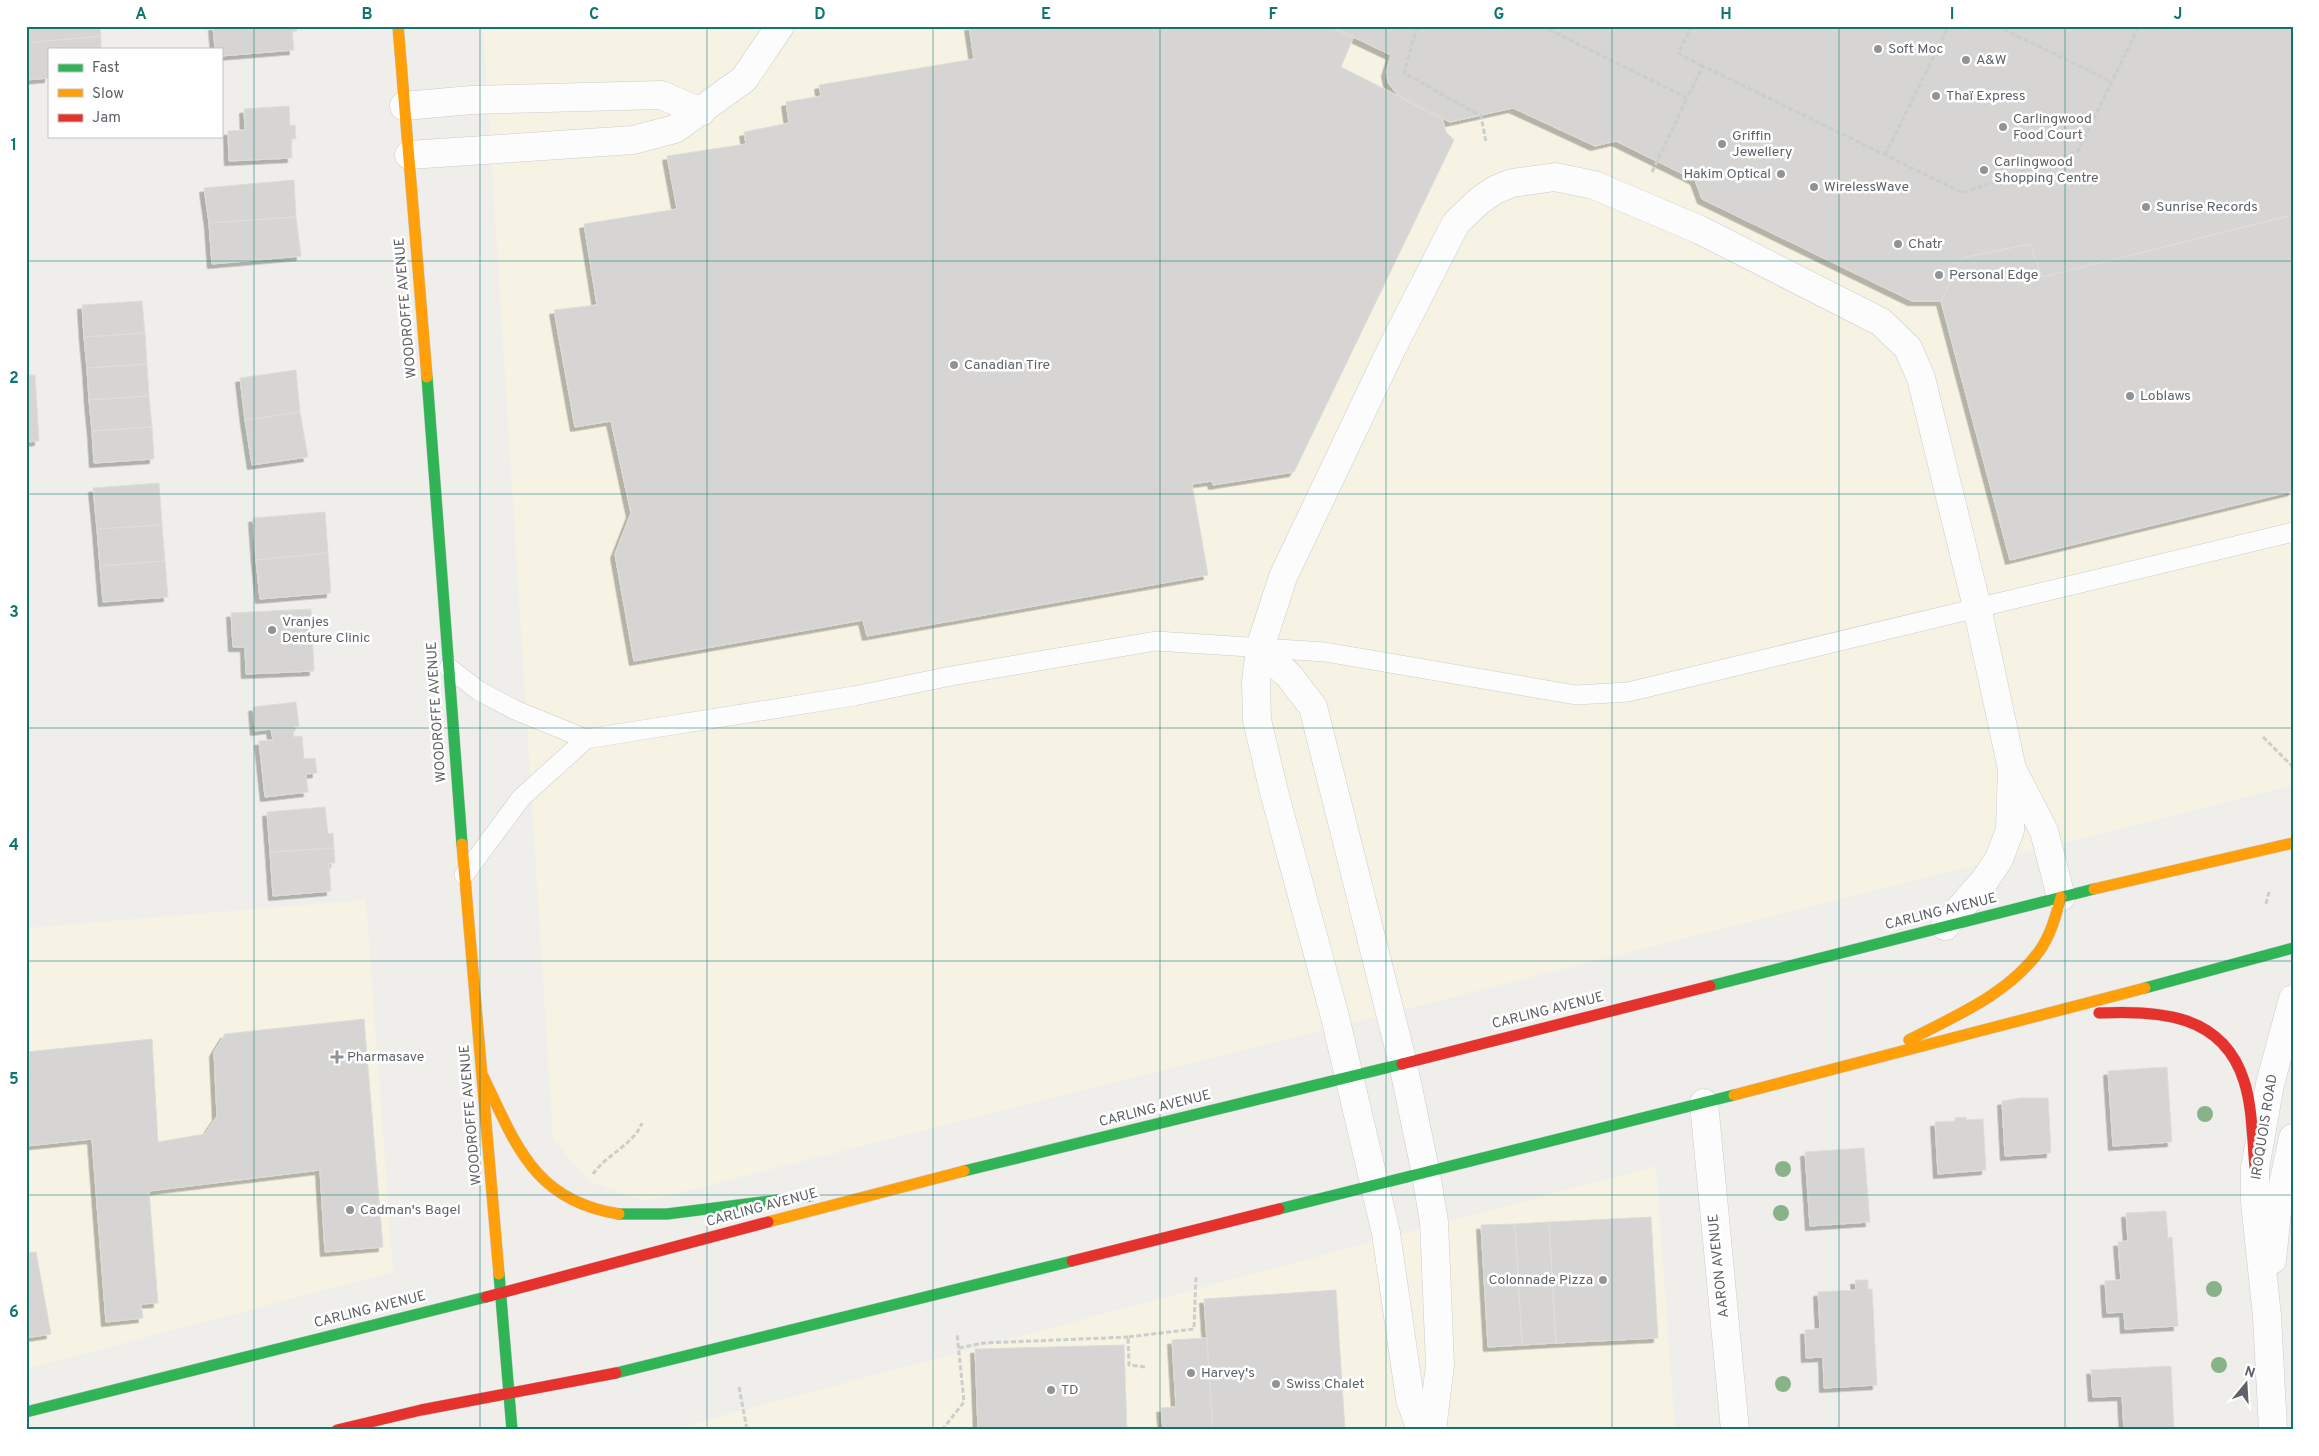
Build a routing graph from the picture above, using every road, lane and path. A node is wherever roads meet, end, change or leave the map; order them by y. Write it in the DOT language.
graph roads {
  1 [pos="398,26"];
  2 [pos="780,26"];
  3 [pos="1417,26"];
  4 [pos="1542,26"];
  5 [pos="1692,26"];
  6 [pos="1949,26"];
  7 [pos="1997,26"];
  8 [pos="2139,26"];
  9 [pos="1703,66"];
  10 [pos="2112,82"];
  11 [pos="1687,98"];
  12 [pos="404,106"];
  13 [pos="701,112"];
  14 [pos="1486,142"];
  15 [pos="408,155"];
  16 [pos="1886,155"];
  17 [pos="1650,176"];
  18 [pos="2293,532"];
  19 [pos="1977,607"];
  20 [pos="1260,648"];
  21 [pos="449,668"];
  22 [pos="2263,737"];
  23 [pos="586,739"];
  24 [pos="2293,767"];
  25 [pos="2012,769"];
  26 [pos="2293,843"];
  27 [pos="464,875"];
  28 [pos="2269,892"];
  29 [pos="2061,897"];
  30 [pos="2266,904"];
  31 [pos="1945,926"];
  32 [pos="2293,948"];
  33 [pos="2293,999"];
  34 [pos="2035,1018"];
  35 [pos="1871,1060"];
  36 [pos="1402,1064"];
  37 [pos="483,1076"];
  38 [pos="1349,1077"];
  39 [pos="1704,1103"];
  40 [pos="642,1123"];
  41 [pos="2293,1138"];
  42 [pos="2256,1168"];
  43 [pos="1426,1174"];
  44 [pos="592,1175"];
  45 [pos="918,1182"];
  46 [pos="1374,1184"];
  47 [pos="1196,1275"];
  48 [pos="501,1293"];
  49 [pos="2267,1316"];
  50 [pos="957,1333"];
  51 [pos="1128,1337"];
  52 [pos="959,1348"];
  53 [pos="1145,1367"];
  54 [pos="739,1386"];
  55 [pos="510,1395"];
  56 [pos="26,1412"];
  57 [pos="337,1430"];
  58 [pos="512,1430"];
  59 [pos="747,1430"];
  60 [pos="942,1430"];
  61 [pos="1421,1430"];
  62 [pos="1432,1430"];
  63 [pos="1736,1430"];
  64 [pos="2273,1430"];
  1 -- 12 [label="main road, WOODROFFE AVENUE"];
  2 -- 13 [label="street"];
  3 -- 14 [label="path"];
  4 -- 11 [label="path"];
  5 -- 9 [label="path"];
  6 -- 16 [label="path"];
  7 -- 10 [label="path"];
  8 -- 10 [label="path"];
  9 -- 11 [label="path"];
  9 -- 16 [label="path"];
  10 -- 16 [label="path"];
  11 -- 17 [label="path"];
  12 -- 13 [label="street"];
  12 -- 15 [label="main road, WOODROFFE AVENUE"];
  13 -- 15 [label="street"];
  15 -- 21 [label="main road, WOODROFFE AVENUE"];
  18 -- 19 [label="lane"];
  19 -- 20 [label="lane"];
  19 -- 20 [label="street"];
  19 -- 25 [label="street"];
  20 -- 23 [label="lane"];
  20 -- 36 [label="street"];
  20 -- 38 [label="street"];
  21 -- 23 [label="lane"];
  21 -- 27 [label="main road, WOODROFFE AVENUE"];
  22 -- 24 [label="path"];
  23 -- 27 [label="lane"];
  25 -- 29 [label="street"];
  25 -- 31 [label="street"];
  26 -- 29 [label="main road, CARLING AVENUE"];
  27 -- 37 [label="main road, WOODROFFE AVENUE"];
  28 -- 30 [label="path"];
  29 -- 31 [label="main road, CARLING AVENUE"];
  29 -- 35 [label="main road"];
  31 -- 36 [label="main road, CARLING AVENUE"];
  32 -- 34 [label="main road"];
  33 -- 42 [label="street, IROQUOIS ROAD"];
  34 -- 35 [label="main road"];
  34 -- 42 [label="main road"];
  35 -- 39 [label="main road"];
  36 -- 38 [label="main road, CARLING AVENUE"];
  36 -- 43 [label="street"];
  37 -- 45 [label="main road"];
  37 -- 48 [label="main road, WOODROFFE AVENUE"];
  38 -- 45 [label="main road, CARLING AVENUE"];
  38 -- 46 [label="street"];
  39 -- 43 [label="main road"];
  39 -- 63 [label="street, AARON AVENUE"];
  40 -- 44 [label="path"];
  41 -- 49 [label="street, IROQUOIS ROAD"];
  42 -- 49 [label="street, IROQUOIS ROAD"];
  43 -- 46 [label="main road"];
  43 -- 62 [label="street"];
  45 -- 48 [label="main road, CARLING AVENUE"];
  46 -- 55 [label="main road"];
  46 -- 61 [label="street"];
  47 -- 51 [label="path"];
  48 -- 55 [label="main road, WOODROFFE AVENUE"];
  48 -- 56 [label="main road, CARLING AVENUE"];
  49 -- 64 [label="street, IROQUOIS ROAD"];
  50 -- 52 [label="path"];
  51 -- 52 [label="path"];
  51 -- 53 [label="path"];
  52 -- 60 [label="path"];
  54 -- 59 [label="path"];
  55 -- 57 [label="main road"];
  55 -- 58 [label="main road, WOODROFFE AVENUE"];
}
